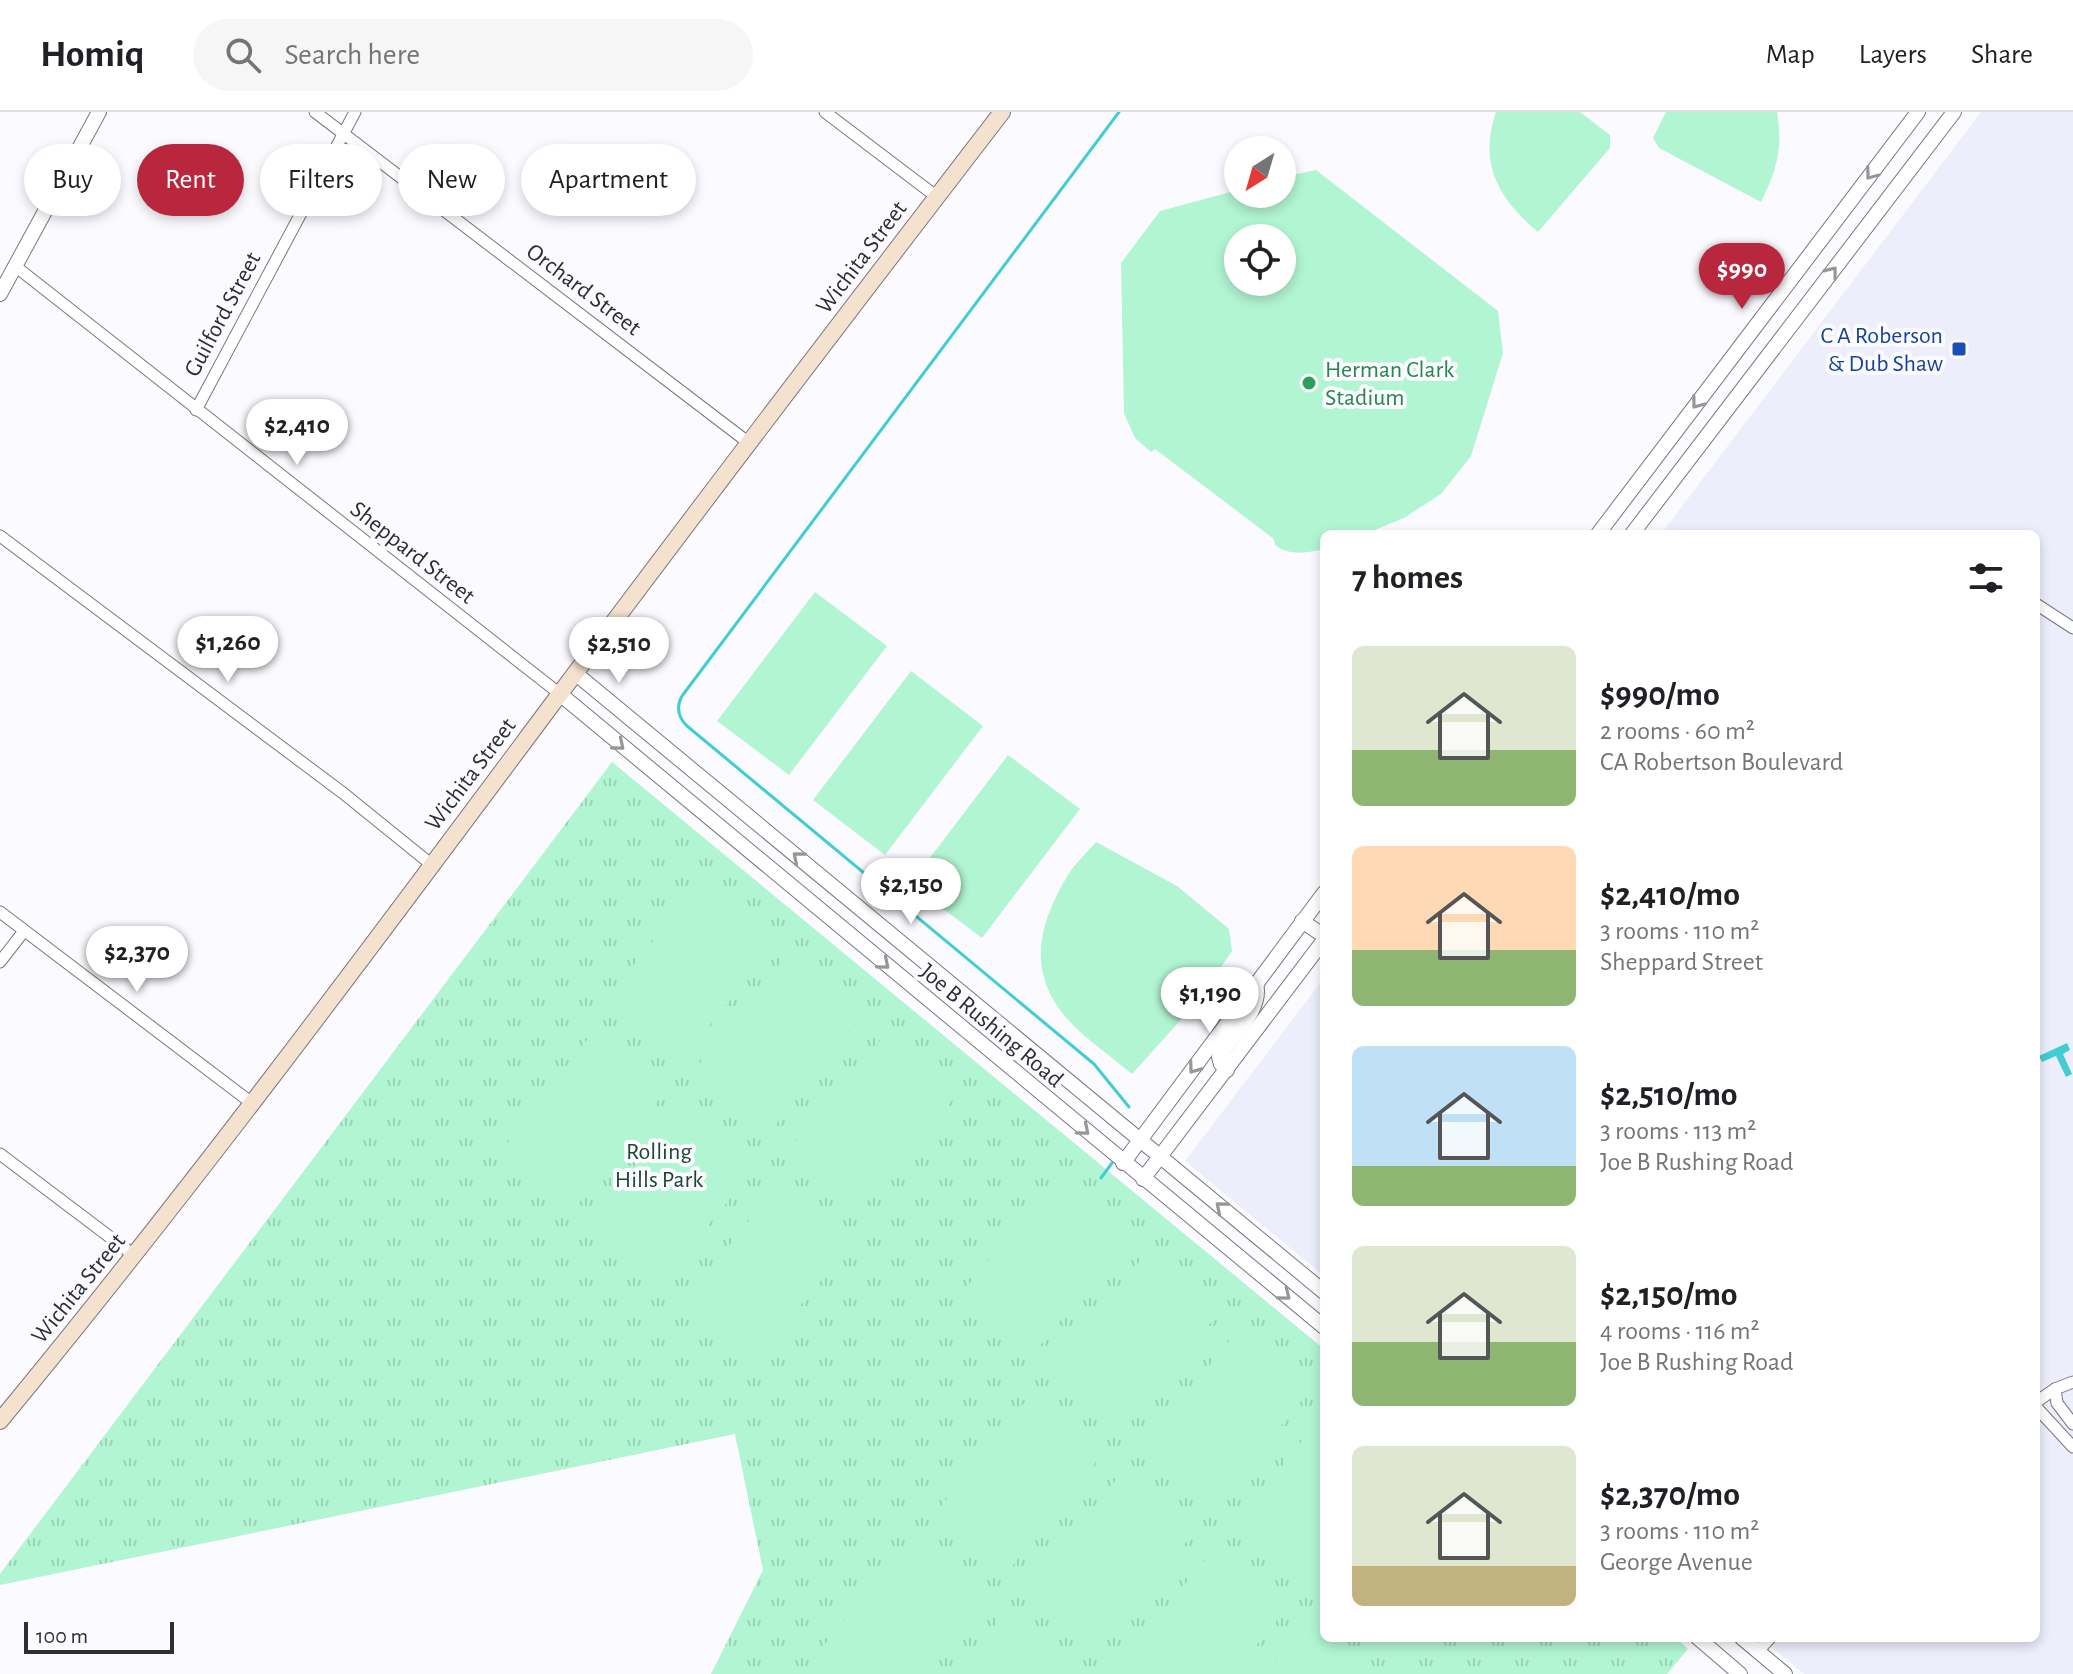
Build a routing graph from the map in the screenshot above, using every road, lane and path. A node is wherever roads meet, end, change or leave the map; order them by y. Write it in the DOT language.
graph roads {
  1 [pos="99,112"];
  2 [pos="315,112"];
  3 [pos="355,112"];
  4 [pos="825,112"];
  5 [pos="1002,112"];
  6 [pos="1918,112"];
  7 [pos="1954,112"];
  8 [pos="344,134"];
  9 [pos="937,197"];
  10 [pos="1843,211"];
  11 [pos="1868,226"];
  12 [pos="15,266"];
  13 [pos="0,294"];
  14 [pos="1717,376"];
  15 [pos="1740,392"];
  16 [pos="196,410"];
  17 [pos="749,443"];
  18 [pos="1601,530"];
  19 [pos="1635,530"];
  20 [pos="0,536"];
  21 [pos="2040,607"];
  22 [pos="2073,628"];
  23 [pos="575,673"];
  24 [pos="560,694"];
  25 [pos="432,865"];
  26 [pos="1320,898"];
  27 [pos="0,912"];
  28 [pos="1302,921"];
  29 [pos="24,931"];
  30 [pos="1320,935"];
  31 [pos="1320,943"];
  32 [pos="0,962"];
  33 [pos="1256,983"];
  34 [pos="1227,1070"];
  35 [pos="253,1104"];
  36 [pos="1141,1140"];
  37 [pos="0,1154"];
  38 [pos="1160,1156"];
  39 [pos="1123,1163"];
  40 [pos="1143,1179"];
  41 [pos="135,1256"];
  42 [pos="1320,1289"];
  43 [pos="1320,1324"];
  44 [pos="2073,1382"];
  45 [pos="2055,1389"];
  46 [pos="2040,1401"];
  47 [pos="2040,1409"];
  48 [pos="0,1421"];
  49 [pos="2073,1424"];
  50 [pos="2073,1447"];
  51 [pos="1703,1642"];
  52 [pos="1747,1642"];
  53 [pos="1766,1642"];
  54 [pos="1758,1651"];
  55 [pos="1740,1673"];
  56 [pos="1785,1674"];
  1 -- 12 [label="street"];
  2 -- 8 [label="street, Orchard Street"];
  3 -- 8 [label="street, Guilford Street"];
  4 -- 9 [label="street"];
  5 -- 9 [label="main road, Wichita Street"];
  6 -- 10 [label="street, one-way"];
  7 -- 11 [label="street"];
  8 -- 16 [label="street, Guilford Street"];
  8 -- 17 [label="street, Orchard Street"];
  9 -- 17 [label="main road, Wichita Street"];
  10 -- 11 [label="street"];
  10 -- 14 [label="street"];
  15 -- 11 [label="street, one-way"];
  12 -- 13 [label="street"];
  12 -- 16 [label="street, Sheppard Street"];
  14 -- 15 [label="street"];
  14 -- 18 [label="street, one-way"];
  15 -- 19 [label="street"];
  16 -- 24 [label="street, Sheppard Street"];
  17 -- 23 [label="main road, Wichita Street"];
  20 -- 25 [label="street"];
  21 -- 22 [label="street"];
  23 -- 24 [label="main road, Wichita Street"];
  36 -- 23 [label="street, Joe B Rushing Road, one-way"];
  24 -- 25 [label="main road, Wichita Street"];
  24 -- 39 [label="street, Joe B Rushing Road, one-way"];
  25 -- 35 [label="main road, Wichita Street"];
  26 -- 28 [label="street"];
  27 -- 29 [label="street"];
  28 -- 30 [label="street"];
  28 -- 33 [label="street"];
  29 -- 32 [label="street"];
  29 -- 35 [label="street"];
  31 -- 34 [label="street"];
  33 -- 34 [label="street"];
  33 -- 36 [label="street, one-way"];
  34 -- 38 [label="street"];
  35 -- 41 [label="main road, Wichita Street"];
  36 -- 38 [label="street, Joe B Rushing Road"];
  36 -- 39 [label="street"];
  37 -- 41 [label="street"];
  38 -- 40 [label="street"];
  42 -- 38 [label="street, Joe B Rushing Road, one-way"];
  39 -- 40 [label="street, Joe B Rushing Road"];
  40 -- 43 [label="street, Joe B Rushing Road, one-way"];
  41 -- 48 [label="main road, Wichita Street"];
  44 -- 45 [label="street"];
  45 -- 46 [label="street"];
  45 -- 49 [label="street"];
  47 -- 50 [label="street"];
  51 -- 55 [label="street"];
  52 -- 54 [label="street"];
  53 -- 54 [label="street"];
  54 -- 55 [label="street"];
  54 -- 56 [label="street"];
}
